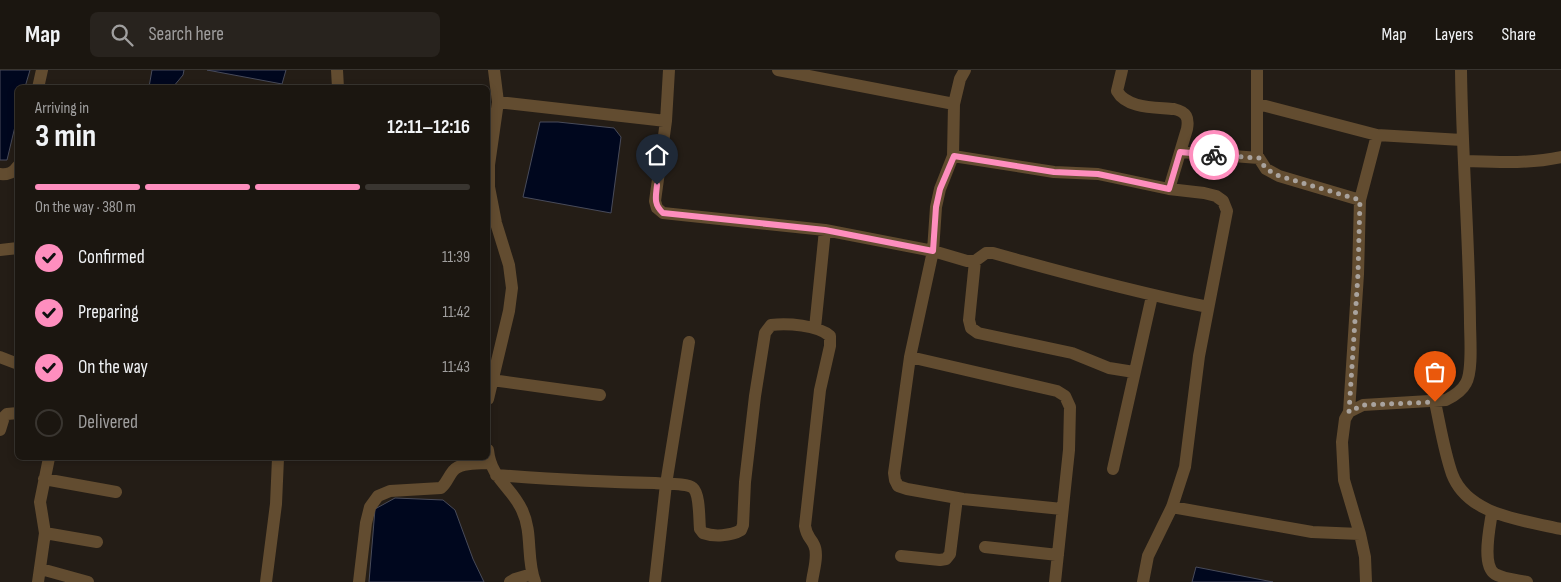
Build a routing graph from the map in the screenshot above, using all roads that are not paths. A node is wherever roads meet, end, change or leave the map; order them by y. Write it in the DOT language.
graph roads {
  1 [pos="42,70"];
  2 [pos="337,70"];
  3 [pos="494,70"];
  4 [pos="669,70"];
  5 [pos="778,70"];
  6 [pos="965,70"];
  7 [pos="1122,70"];
  8 [pos="1257,70"];
  9 [pos="1461,70"];
  10 [pos="39,85"];
  11 [pos="338,85"];
  12 [pos="498,102"];
  13 [pos="954,104"];
  14 [pos="1258,104"];
  15 [pos="666,121"];
  16 [pos="1377,135"];
  17 [pos="1462,140"];
  18 [pos="490,147"];
  19 [pos="1180,152"];
  20 [pos="954,156"];
  21 [pos="1561,157"];
  22 [pos="1259,158"];
  23 [pos="1464,161"];
  24 [pos="15,170"];
  25 [pos="0,174"];
  26 [pos="1169,189"];
  27 [pos="490,199"];
  28 [pos="1360,200"];
  29 [pos="492,223"];
  30 [pos="825,230"];
  31 [pos="15,248"];
  32 [pos="0,250"];
  33 [pos="933,251"];
  34 [pos="975,261"];
  35 [pos="1152,296"];
  36 [pos="1208,307"];
  37 [pos="815,328"];
  38 [pos="689,342"];
  39 [pos="0,357"];
  40 [pos="910,357"];
  41 [pos="15,363"];
  42 [pos="1134,372"];
  43 [pos="492,380"];
  44 [pos="490,390"];
  45 [pos="600,395"];
  46 [pos="1435,402"];
  47 [pos="1349,412"];
  48 [pos="15,413"];
  49 [pos="0,430"];
  50 [pos="49,460"];
  51 [pos="278,460"];
  52 [pos="479,460"];
  53 [pos="489,460"];
  54 [pos="1113,469"];
  55 [pos="496,475"];
  56 [pos="44,479"];
  57 [pos="666,484"];
  58 [pos="116,492"];
  59 [pos="957,498"];
  60 [pos="1172,507"];
  61 [pos="1062,510"];
  62 [pos="1492,512"];
  63 [pos="1561,529"];
  64 [pos="45,533"];
  65 [pos="1360,534"];
  66 [pos="97,542"];
  67 [pos="985,546"];
  68 [pos="1058,555"];
  69 [pos="901,556"];
  70 [pos="1488,567"];
  71 [pos="40,576"];
  72 [pos="534,578"];
  73 [pos="88,582"];
  74 [pos="266,582"];
  75 [pos="359,582"];
  76 [pos="510,582"];
  77 [pos="655,582"];
  78 [pos="812,582"];
  79 [pos="1055,582"];
  80 [pos="1143,582"];
  81 [pos="1366,582"];
  82 [pos="1487,582"];
  83 [pos="1527,582"];
  1 -- 10 [label="street"];
  2 -- 11 [label="street"];
  3 -- 12 [label="street"];
  4 -- 15 [label="street"];
  5 -- 13 [label="street"];
  6 -- 13 [label="street"];
  7 -- 19 [label="street"];
  8 -- 14 [label="street"];
  9 -- 17 [label="street"];
  12 -- 15 [label="street"];
  12 -- 18 [label="street"];
  13 -- 20 [label="street"];
  14 -- 16 [label="street"];
  14 -- 22 [label="street"];
  15 -- 30 [label="street"];
  16 -- 17 [label="street"];
  16 -- 28 [label="street"];
  17 -- 23 [label="street"];
  19 -- 22 [label="street"];
  19 -- 26 [label="street"];
  20 -- 26 [label="street"];
  20 -- 33 [label="street"];
  21 -- 23 [label="street"];
  22 -- 28 [label="street"];
  23 -- 46 [label="street"];
  24 -- 25 [label="street"];
  26 -- 36 [label="street"];
  27 -- 29 [label="street"];
  28 -- 47 [label="street"];
  29 -- 43 [label="street"];
  30 -- 33 [label="street"];
  30 -- 37 [label="street"];
  31 -- 32 [label="street"];
  33 -- 34 [label="street"];
  33 -- 40 [label="street"];
  34 -- 35 [label="street"];
  34 -- 42 [label="street"];
  35 -- 36 [label="street"];
  35 -- 42 [label="street"];
  36 -- 60 [label="street"];
  37 -- 57 [label="street"];
  37 -- 78 [label="street"];
  38 -- 57 [label="street"];
  39 -- 41 [label="street"];
  40 -- 59 [label="street"];
  40 -- 61 [label="street"];
  42 -- 54 [label="street"];
  43 -- 44 [label="street"];
  43 -- 45 [label="street"];
  46 -- 47 [label="street"];
  46 -- 62 [label="street"];
  47 -- 65 [label="street"];
  48 -- 49 [label="street"];
  50 -- 56 [label="street"];
  51 -- 74 [label="street"];
  52 -- 75 [label="street"];
  53 -- 55 [label="street"];
  55 -- 57 [label="street"];
  55 -- 72 [label="street"];
  56 -- 58 [label="street"];
  56 -- 64 [label="street"];
  57 -- 77 [label="street"];
  59 -- 61 [label="street"];
  59 -- 69 [label="street"];
  60 -- 65 [label="street"];
  60 -- 80 [label="street"];
  61 -- 68 [label="street"];
  62 -- 63 [label="street"];
  62 -- 70 [label="street"];
  64 -- 66 [label="street"];
  64 -- 71 [label="street"];
  65 -- 81 [label="street"];
  67 -- 68 [label="street"];
  68 -- 79 [label="street"];
  70 -- 82 [label="street"];
  70 -- 83 [label="street"];
  71 -- 73 [label="street"];
  72 -- 76 [label="street"];
}
